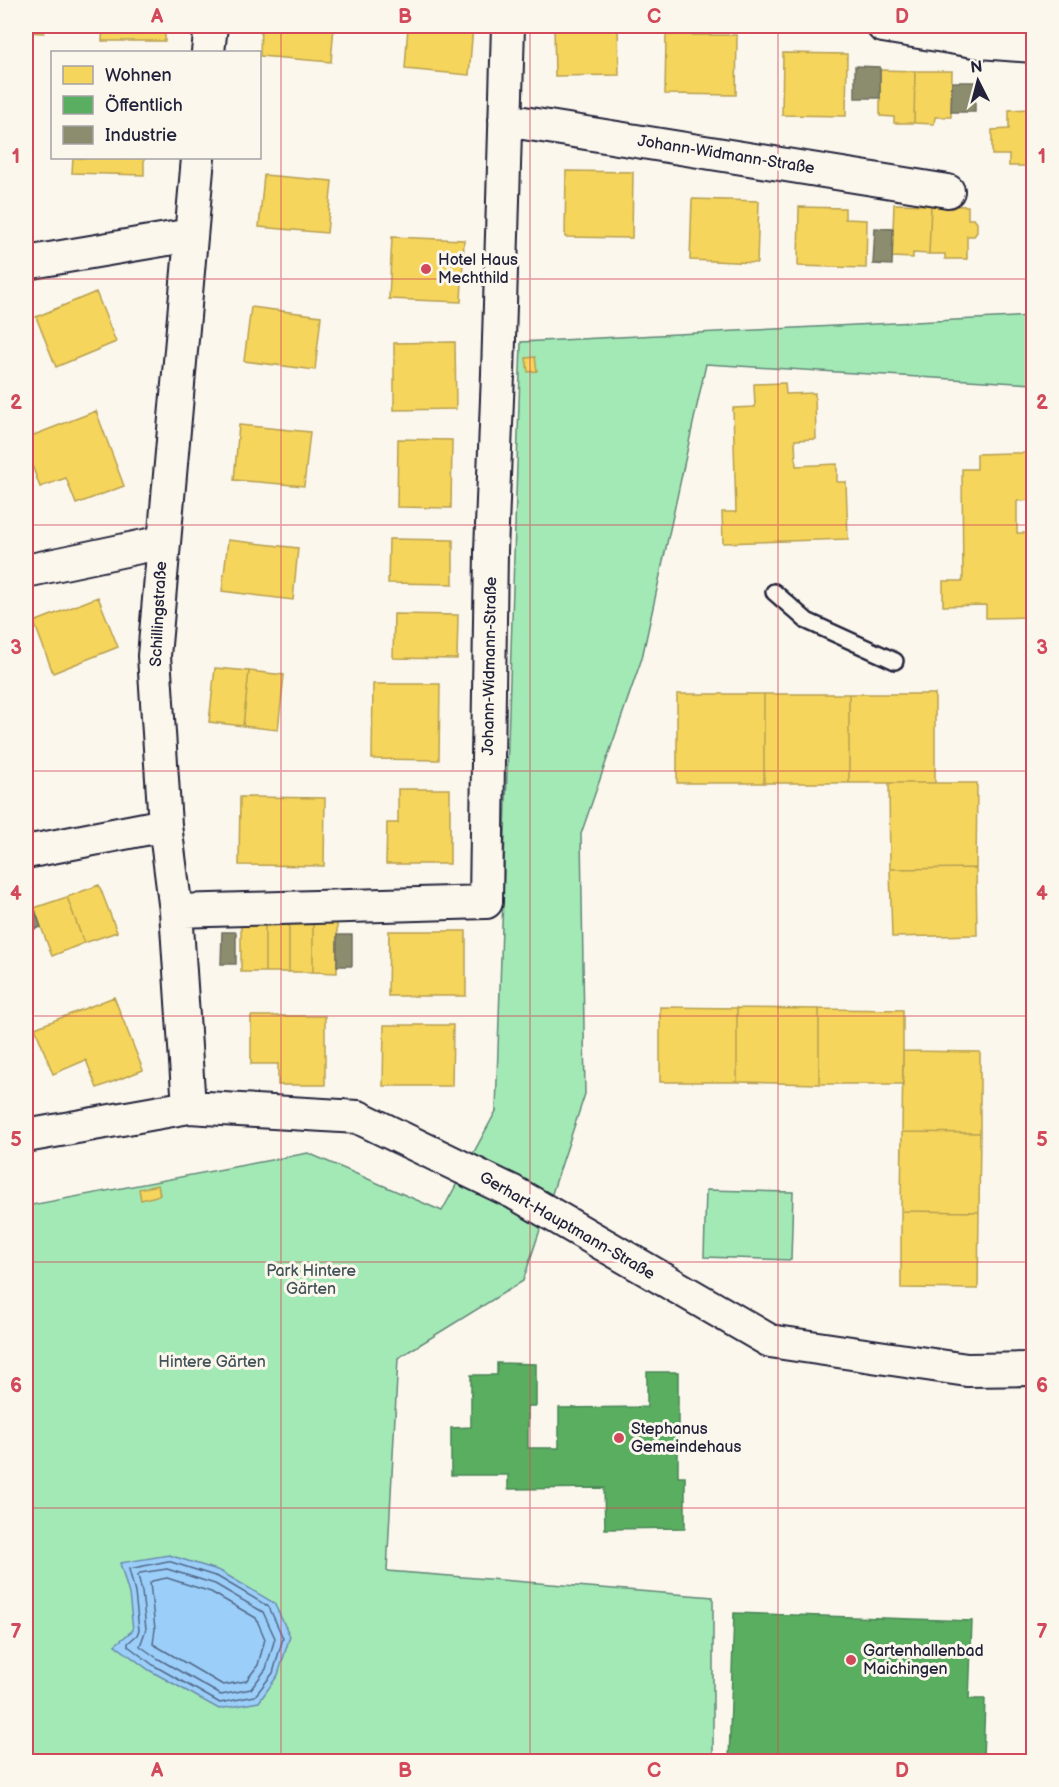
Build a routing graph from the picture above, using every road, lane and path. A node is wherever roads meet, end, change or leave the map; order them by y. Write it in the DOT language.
graph roads {
  1 [pos="211,26"];
  2 [pos="508,26"];
  3 [pos="883,26"];
  4 [pos="979,34"];
  5 [pos="1034,46"];
  6 [pos="208,51"];
  7 [pos="505,120"];
  8 [pos="198,159"];
  9 [pos="948,191"];
  10 [pos="191,235"];
  11 [pos="26,263"];
  12 [pos="163,542"];
  13 [pos="26,571"];
  14 [pos="774,592"];
  15 [pos="895,661"];
  16 [pos="165,825"];
  17 [pos="26,852"];
  18 [pos="176,911"];
  19 [pos="189,1107"];
  20 [pos="26,1136"];
  21 [pos="1034,1369"];
  1 -- 6 [label="street"];
  2 -- 7 [label="street, Johann-Widmann-Straße"];
  3 -- 4 [label="street"];
  4 -- 5 [label="street"];
  7 -- 9 [label="street, Johann-Widmann-Straße"];
  7 -- 18 [label="street, Johann-Widmann-Straße"];
  8 -- 10 [label="street, Schillingstraße"];
  10 -- 11 [label="street"];
  10 -- 12 [label="street, Schillingstraße"];
  12 -- 13 [label="street"];
  12 -- 16 [label="street, Schillingstraße"];
  14 -- 15 [label="lane"];
  16 -- 17 [label="street"];
  16 -- 18 [label="street, Schillingstraße"];
  18 -- 19 [label="street, Schillingstraße"];
  19 -- 20 [label="street, Gerhart-Hauptmann-Straße"];
  19 -- 21 [label="street, Gerhart-Hauptmann-Straße"];
}
